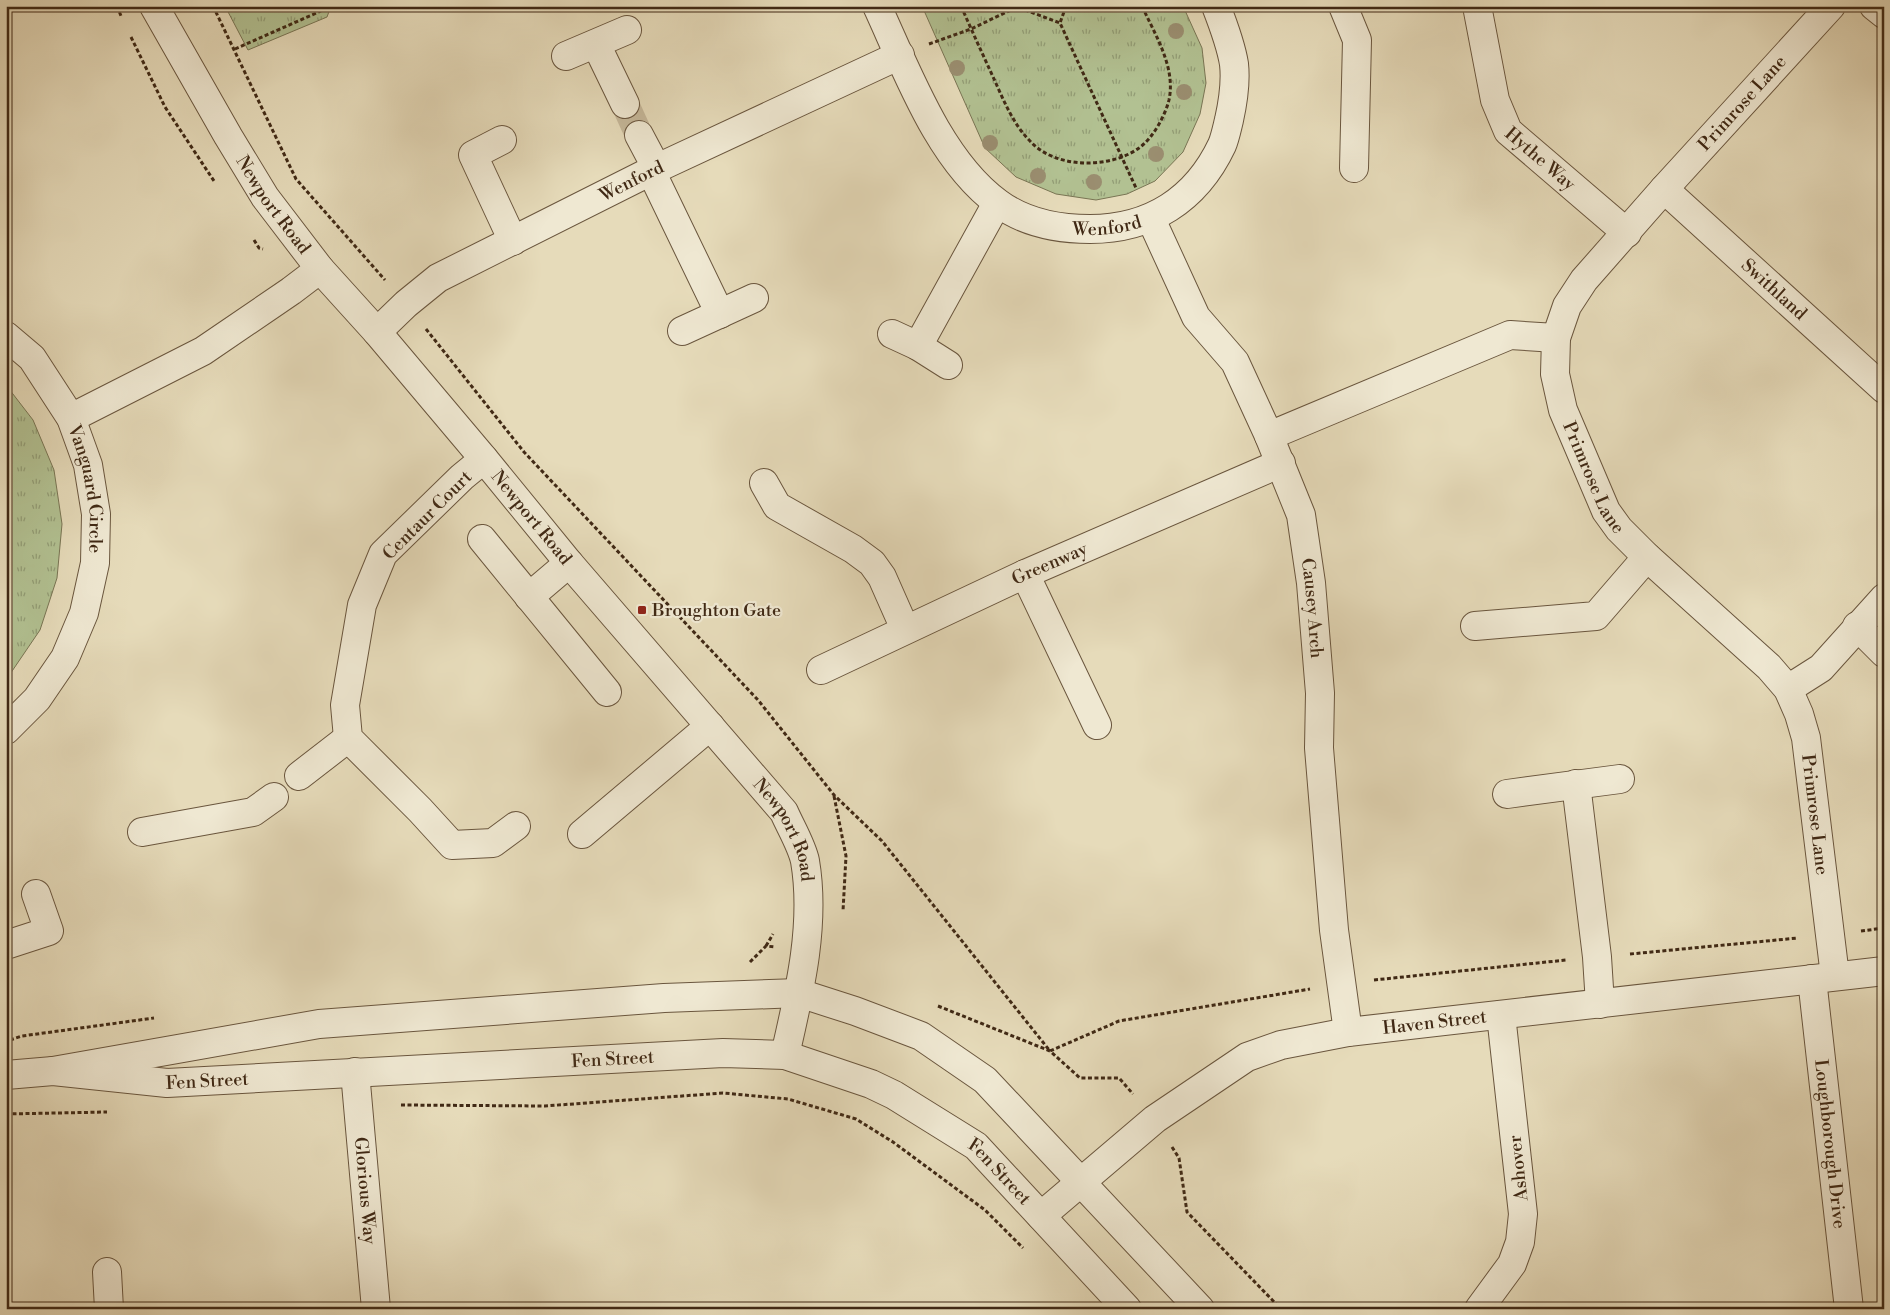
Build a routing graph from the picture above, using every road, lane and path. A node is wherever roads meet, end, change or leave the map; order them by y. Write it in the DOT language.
graph roads {
  1 [pos="154,6"];
  2 [pos="213,6"];
  3 [pos="332,6"];
  4 [pos="877,6"];
  5 [pos="961,6"];
  6 [pos="1066,6"];
  7 [pos="1142,6"];
  8 [pos="1216,6"];
  9 [pos="1342,6"];
  10 [pos="1477,6"];
  11 [pos="1831,6"];
  12 [pos="1874,6"];
  13 [pos="1017,7"];
  14 [pos="1884,14"];
  15 [pos="1060,23"];
  16 [pos="971,29"];
  17 [pos="627,30"];
  18 [pos="596,44"];
  19 [pos="235,49"];
  20 [pos="900,55"];
  21 [pos="566,56"];
  22 [pos="625,104"];
  23 [pos="639,135"];
  24 [pos="502,140"];
  25 [pos="1121,156"];
  26 [pos="1354,168"];
  27 [pos="654,170"];
  28 [pos="1664,189"];
  29 [pos="997,203"];
  30 [pos="1151,219"];
  31 [pos="1627,232"];
  32 [pos="513,241"];
  33 [pos="320,269"];
  34 [pos="754,298"];
  35 [pos="406,304"];
  36 [pos="720,314"];
  37 [pos="682,331"];
  38 [pos="377,332"];
  39 [pos="892,334"];
  40 [pos="6,336"];
  41 [pos="1556,338"];
  42 [pos="918,346"];
  43 [pos="948,365"];
  44 [pos="1884,389"];
  45 [pos="71,418"];
  46 [pos="1269,436"];
  47 [pos="484,459"];
  48 [pos="1281,462"];
  49 [pos="764,483"];
  50 [pos="482,539"];
  51 [pos="1647,558"];
  52 [pos="569,563"];
  53 [pos="1025,574"];
  54 [pos="529,597"];
  55 [pos="1884,598"];
  56 [pos="1475,626"];
  57 [pos="1857,626"];
  58 [pos="905,629"];
  59 [pos="1884,653"];
  60 [pos="821,670"];
  61 [pos="1788,689"];
  62 [pos="607,692"];
  63 [pos="1097,725"];
  64 [pos="710,726"];
  65 [pos="6,730"];
  66 [pos="348,738"];
  67 [pos="306,770"];
  68 [pos="1620,779"];
  69 [pos="1576,784"];
  70 [pos="1507,794"];
  71 [pos="274,797"];
  72 [pos="516,826"];
  73 [pos="142,832"];
  74 [pos="582,834"];
  75 [pos="36,894"];
  76 [pos="1884,928"];
  77 [pos="1830,936"];
  78 [pos="6,945"];
  79 [pos="1597,957"];
  80 [pos="1884,971"];
  81 [pos="1823,977"];
  82 [pos="1342,984"];
  83 [pos="799,993"];
  84 [pos="1600,1004"];
  85 [pos="1502,1016"];
  86 [pos="1348,1032"];
  87 [pos="1050,1051"];
  88 [pos="785,1056"];
  89 [pos="53,1071"];
  90 [pos="355,1072"];
  91 [pos="6,1075"];
  92 [pos="358,1105"];
  93 [pos="114,1111"];
  94 [pos="6,1114"];
  95 [pos="1156,1119"];
  96 [pos="1082,1182"];
  97 [pos="1041,1216"];
  98 [pos="1024,1249"];
  99 [pos="107,1272"];
  100 [pos="109,1309"];
  101 [pos="376,1309"];
  102 [pos="1127,1309"];
  103 [pos="1200,1309"];
  104 [pos="1281,1309"];
  105 [pos="1479,1309"];
  106 [pos="1850,1309"];
  1 -- 33 [label="street, Newport Road"];
  2 -- 19 [label="path"];
  3 -- 19 [label="path"];
  4 -- 20 [label="street, Wenford"];
  5 -- 16 [label="path"];
  6 -- 15 [label="path"];
  7 -- 25 [label="path"];
  8 -- 30 [label="street, Wenford"];
  9 -- 26 [label="street"];
  10 -- 31 [label="street, Hythe Way"];
  11 -- 28 [label="street, Primrose Lane"];
  12 -- 14 [label="street"];
  13 -- 15 [label="path"];
  13 -- 16 [label="path"];
  15 -- 25 [label="path"];
  16 -- 20 [label="path"];
  16 -- 25 [label="path"];
  17 -- 18 [label="street"];
  18 -- 21 [label="street"];
  18 -- 22 [label="street"];
  19 -- 35 [label="path"];
  20 -- 27 [label="street, Wenford"];
  20 -- 29 [label="street, Wenford"];
  23 -- 27 [label="street"];
  24 -- 32 [label="street"];
  25 -- 30 [label="path"];
  27 -- 32 [label="street, Wenford"];
  27 -- 36 [label="street"];
  28 -- 31 [label="street, Primrose Lane"];
  28 -- 44 [label="street, Swithland"];
  29 -- 30 [label="street, Wenford"];
  29 -- 42 [label="street"];
  30 -- 46 [label="street, Causey Arch"];
  31 -- 41 [label="street, Primrose Lane"];
  32 -- 35 [label="street, Wenford"];
  33 -- 38 [label="street, Newport Road"];
  33 -- 45 [label="street"];
  34 -- 36 [label="street"];
  35 -- 38 [label="street, Wenford"];
  35 -- 87 [label="path"];
  36 -- 37 [label="street"];
  38 -- 47 [label="street, Newport Road"];
  39 -- 42 [label="street"];
  40 -- 45 [label="street, Vanguard Circle"];
  41 -- 46 [label="street"];
  41 -- 51 [label="street, Primrose Lane"];
  42 -- 43 [label="street"];
  45 -- 65 [label="street, Vanguard Circle"];
  46 -- 48 [label="street, Causey Arch"];
  47 -- 52 [label="street, Newport Road"];
  47 -- 66 [label="street, Centaur Court"];
  48 -- 53 [label="street, Greenway"];
  48 -- 82 [label="street, Causey Arch"];
  49 -- 58 [label="street"];
  50 -- 54 [label="street"];
  51 -- 56 [label="street"];
  51 -- 61 [label="street, Primrose Lane"];
  52 -- 54 [label="street"];
  52 -- 64 [label="street, Newport Road"];
  53 -- 58 [label="street, Greenway"];
  53 -- 63 [label="street"];
  54 -- 62 [label="street"];
  55 -- 57 [label="street"];
  57 -- 59 [label="street"];
  57 -- 61 [label="street"];
  58 -- 60 [label="street, Greenway"];
  61 -- 77 [label="street, Primrose Lane"];
  64 -- 74 [label="street"];
  64 -- 83 [label="street, Newport Road"];
  66 -- 67 [label="street"];
  66 -- 72 [label="street"];
  68 -- 69 [label="street"];
  69 -- 70 [label="street"];
  69 -- 79 [label="street"];
  71 -- 73 [label="street"];
  75 -- 78 [label="street"];
  76 -- 77 [label="path"];
  77 -- 79 [label="path"];
  77 -- 81 [label="street, Primrose Lane"];
  79 -- 82 [label="path"];
  79 -- 84 [label="street"];
  80 -- 81 [label="street, Haven Street"];
  81 -- 84 [label="street, Haven Street"];
  81 -- 106 [label="street, Loughborough Drive"];
  82 -- 86 [label="street, Causey Arch"];
  82 -- 87 [label="path"];
  83 -- 88 [label="street, Newport Road"];
  83 -- 89 [label="street"];
  83 -- 96 [label="street"];
  84 -- 85 [label="street, Haven Street"];
  85 -- 86 [label="street, Haven Street"];
  85 -- 105 [label="street, Ashover"];
  86 -- 95 [label="street, Haven Street"];
  87 -- 95 [label="path"];
  88 -- 90 [label="street, Fen Street"];
  88 -- 97 [label="street, Fen Street"];
  89 -- 90 [label="street, Fen Street"];
  89 -- 91 [label="street, Fen Street"];
  90 -- 92 [label="street, Glorious Way"];
  92 -- 98 [label="path"];
  92 -- 101 [label="street, Glorious Way"];
  93 -- 94 [label="path"];
  95 -- 96 [label="street, Haven Street"];
  95 -- 104 [label="path"];
  96 -- 97 [label="street, Haven Street"];
  96 -- 103 [label="street"];
  97 -- 102 [label="street, Fen Street"];
  99 -- 100 [label="street"];
}
